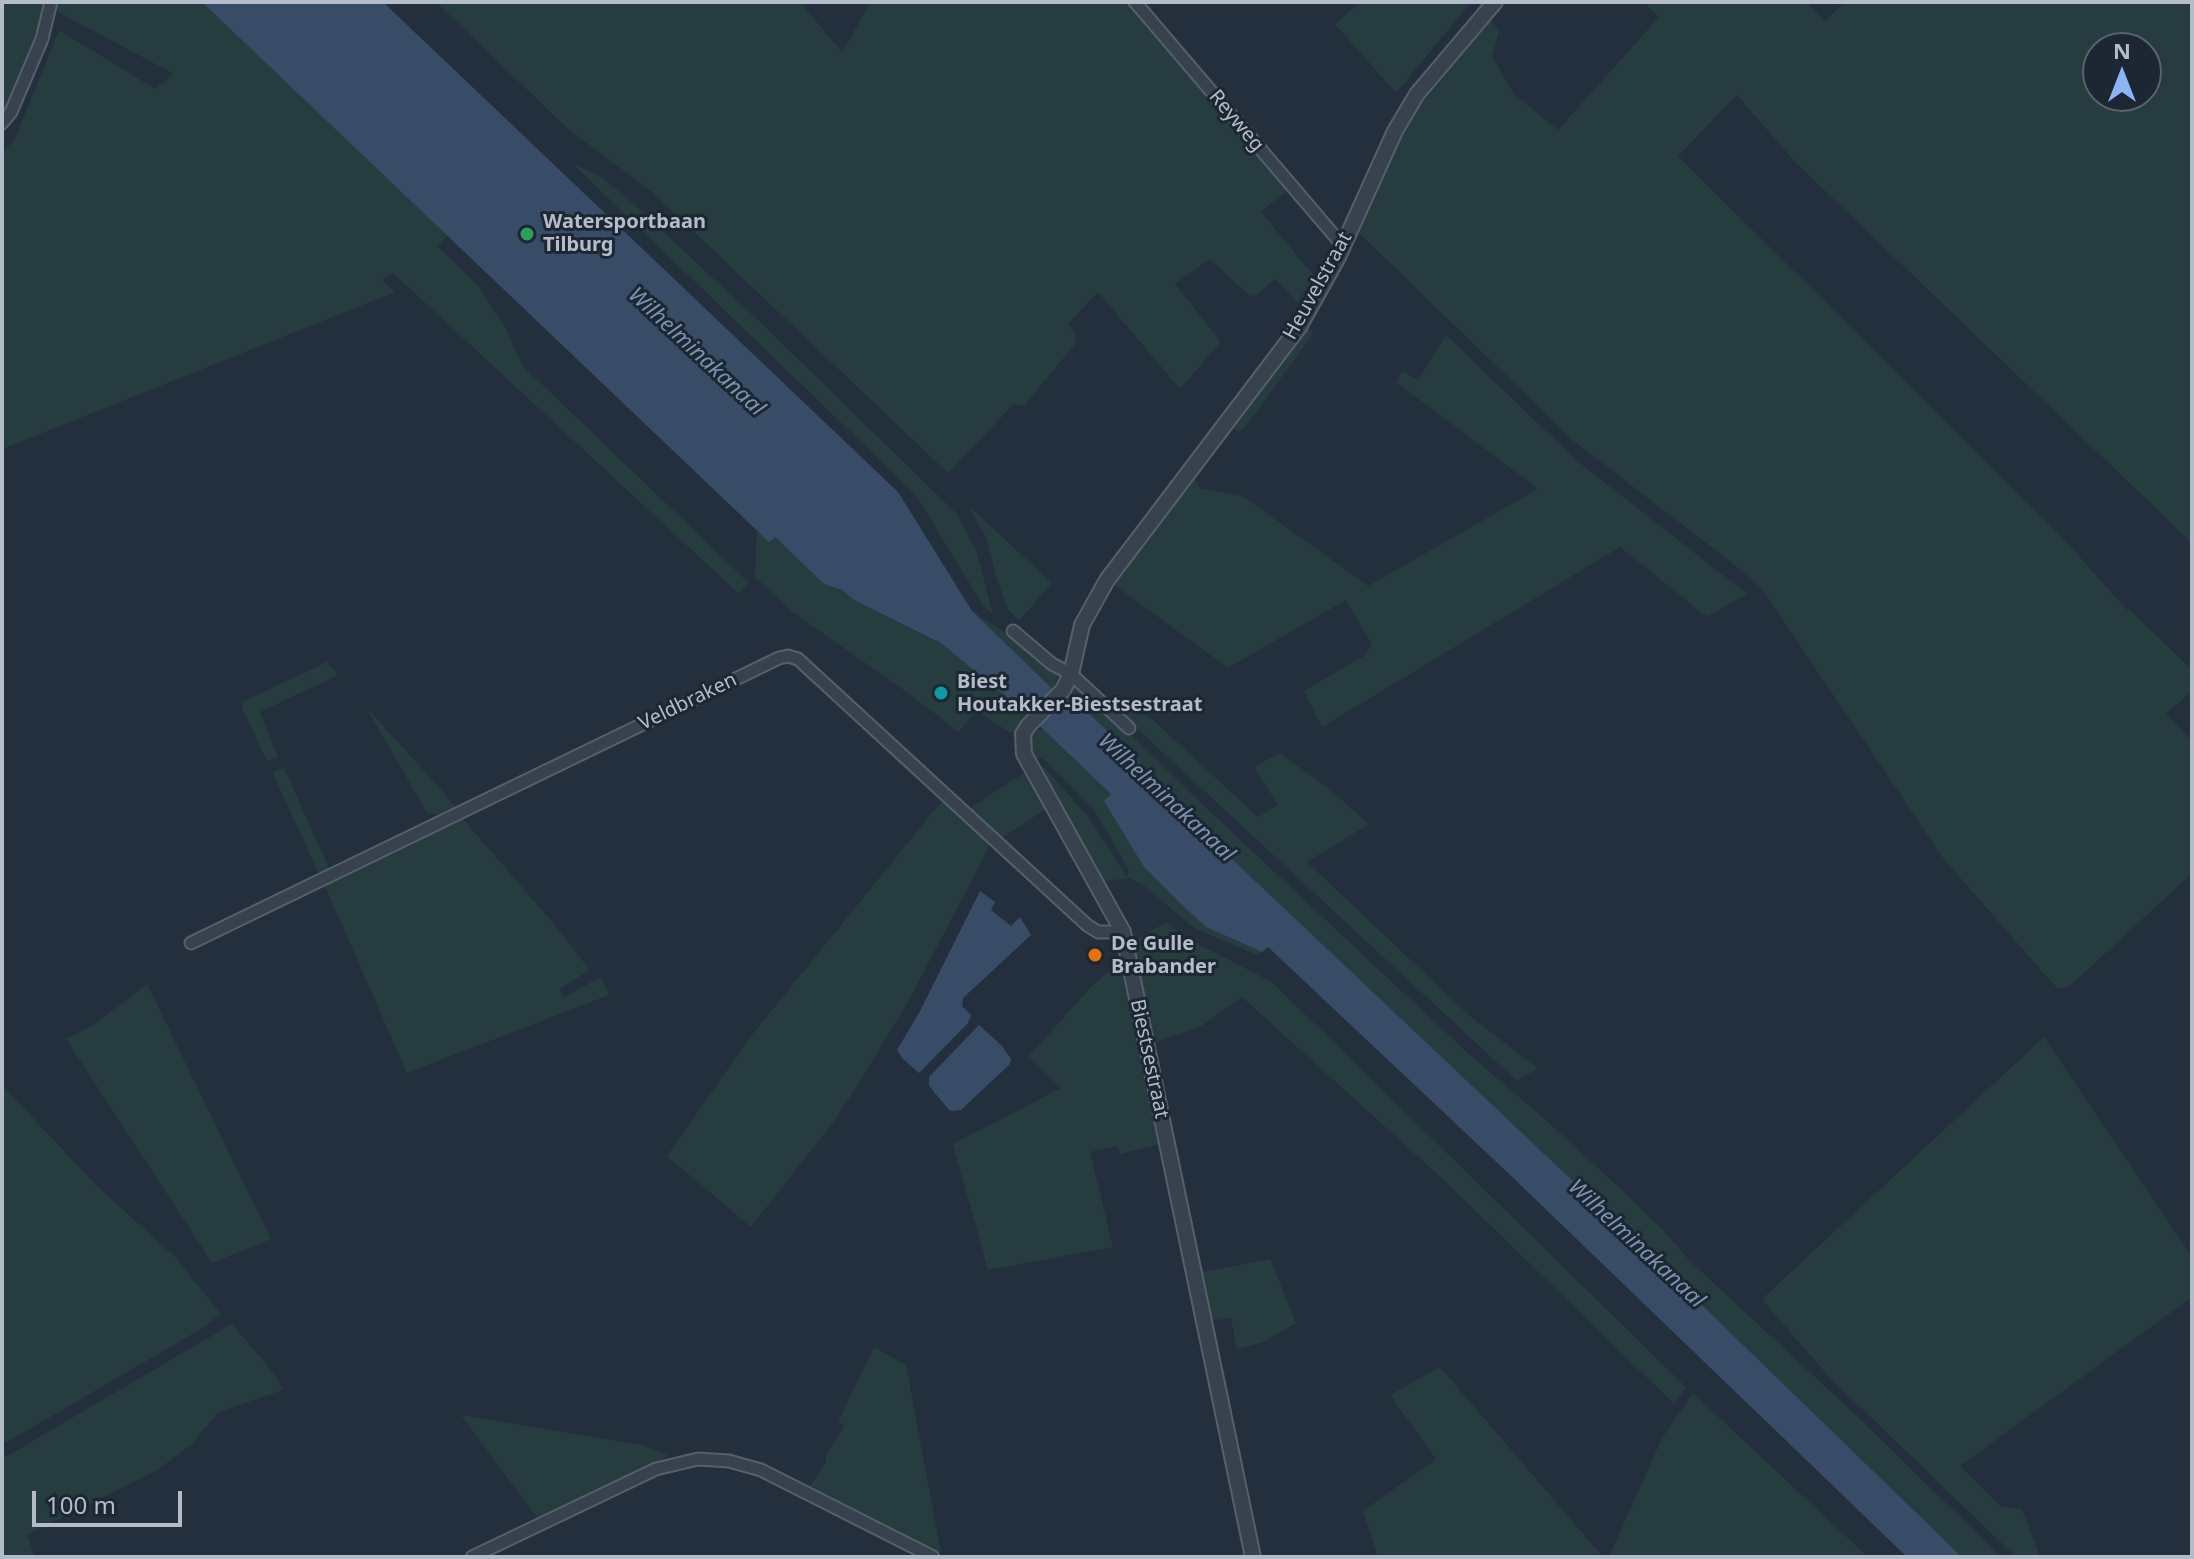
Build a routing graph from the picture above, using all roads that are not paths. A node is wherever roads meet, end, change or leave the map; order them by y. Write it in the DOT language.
graph roads {
  1 [pos="51,2"];
  2 [pos="1135,2"];
  3 [pos="1495,2"];
  4 [pos="2,123"];
  5 [pos="1338,240"];
  6 [pos="1095,599"];
  7 [pos="1013,631"];
  8 [pos="1071,674"];
  9 [pos="1129,728"];
  10 [pos="1123,932"];
  11 [pos="191,943"];
  12 [pos="472,1557"];
  13 [pos="933,1557"];
  14 [pos="1253,1557"];
  1 -- 4 [label="street"];
  2 -- 5 [label="street, Reyweg"];
  3 -- 6 [label="street, Heuvelstraat"];
  6 -- 8 [label="street, Biestsestraat"];
  7 -- 8 [label="street"];
  8 -- 9 [label="street"];
  8 -- 10 [label="street, Biestsestraat"];
  10 -- 11 [label="street, Veldbraken"];
  10 -- 14 [label="street, Biestsestraat"];
  12 -- 13 [label="street"];
}
